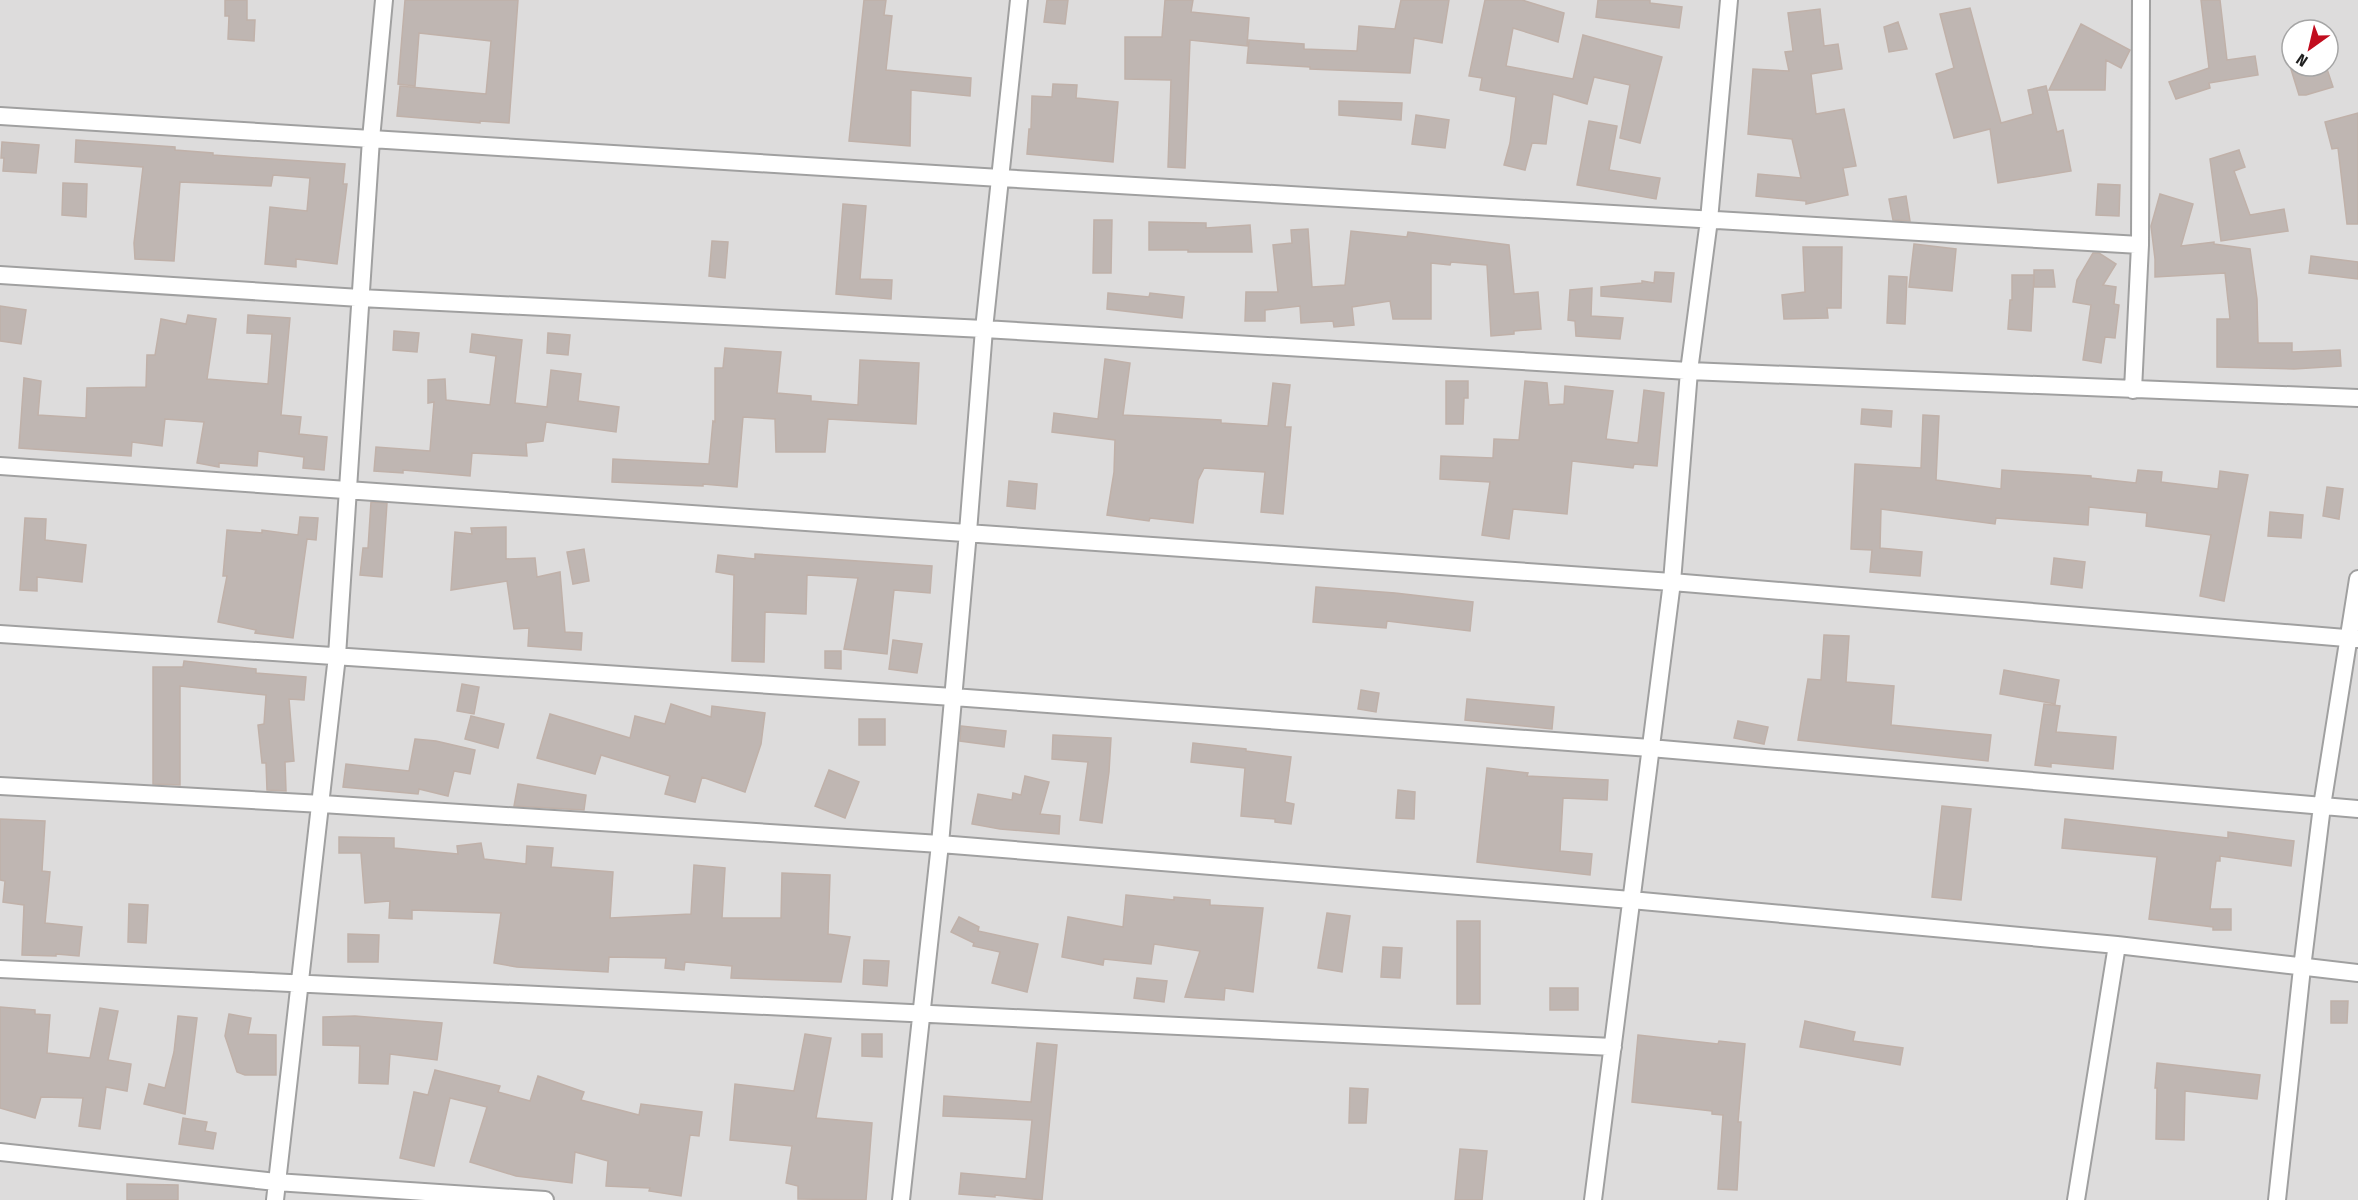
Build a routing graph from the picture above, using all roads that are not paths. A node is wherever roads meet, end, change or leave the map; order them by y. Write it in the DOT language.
graph roads {
  1 [pos="384,0"];
  2 [pos="1019,0"];
  3 [pos="1729,0"];
  4 [pos="2140,0"];
  5 [pos="0,117"];
  6 [pos="372,139"];
  7 [pos="1000,178"];
  8 [pos="1709,220"];
  9 [pos="2140,245"];
  10 [pos="0,275"];
  11 [pos="360,298"];
  12 [pos="984,329"];
  13 [pos="1689,371"];
  14 [pos="2133,390"];
  15 [pos="2358,398"];
  16 [pos="0,466"];
  17 [pos="349,492"];
  18 [pos="968,532"];
  19 [pos="2358,579"];
  20 [pos="1672,582"];
  21 [pos="0,634"];
  22 [pos="2354,639"];
  23 [pos="338,656"];
  24 [pos="953,697"];
  25 [pos="1650,748"];
  26 [pos="0,786"];
  27 [pos="322,804"];
  28 [pos="2322,806"];
  29 [pos="2358,809"];
  30 [pos="940,844"];
  31 [pos="1631,900"];
  32 [pos="2117,945"];
  33 [pos="2302,968"];
  34 [pos="0,969"];
  35 [pos="2358,973"];
  36 [pos="300,984"];
  37 [pos="921,1012"];
  38 [pos="1613,1047"];
  39 [pos="0,1152"];
  40 [pos="276,1182"];
  41 [pos="275,1200"];
  42 [pos="545,1200"];
  43 [pos="901,1200"];
  44 [pos="1593,1200"];
  45 [pos="2076,1200"];
  46 [pos="2277,1200"];
  1 -- 6 [label="street"];
  2 -- 7 [label="street"];
  3 -- 8 [label="street"];
  4 -- 9 [label="street"];
  5 -- 6 [label="street"];
  6 -- 7 [label="street"];
  6 -- 11 [label="street"];
  7 -- 8 [label="street"];
  7 -- 12 [label="street"];
  8 -- 9 [label="street"];
  8 -- 13 [label="street"];
  9 -- 14 [label="street"];
  10 -- 11 [label="street"];
  11 -- 12 [label="street"];
  11 -- 17 [label="street"];
  12 -- 13 [label="street"];
  12 -- 18 [label="street"];
  13 -- 14 [label="street"];
  13 -- 20 [label="street"];
  14 -- 15 [label="street"];
  16 -- 17 [label="street"];
  17 -- 18 [label="street"];
  17 -- 23 [label="street"];
  18 -- 20 [label="street"];
  18 -- 24 [label="street"];
  19 -- 22 [label="street"];
  20 -- 22 [label="street"];
  20 -- 25 [label="street"];
  21 -- 23 [label="street"];
  22 -- 28 [label="street"];
  23 -- 24 [label="street"];
  23 -- 27 [label="street"];
  24 -- 25 [label="street"];
  24 -- 30 [label="street"];
  25 -- 28 [label="street"];
  25 -- 31 [label="street"];
  26 -- 27 [label="street"];
  27 -- 30 [label="street"];
  27 -- 36 [label="street"];
  28 -- 29 [label="street"];
  28 -- 33 [label="street"];
  30 -- 31 [label="street"];
  30 -- 37 [label="street"];
  31 -- 32 [label="street"];
  31 -- 38 [label="street"];
  32 -- 33 [label="street"];
  32 -- 45 [label="street"];
  33 -- 35 [label="street"];
  33 -- 46 [label="street"];
  34 -- 36 [label="street"];
  36 -- 37 [label="street"];
  36 -- 40 [label="street"];
  37 -- 38 [label="street"];
  37 -- 43 [label="street"];
  38 -- 44 [label="street"];
  39 -- 40 [label="street"];
  40 -- 41 [label="street"];
  40 -- 42 [label="street"];
}
